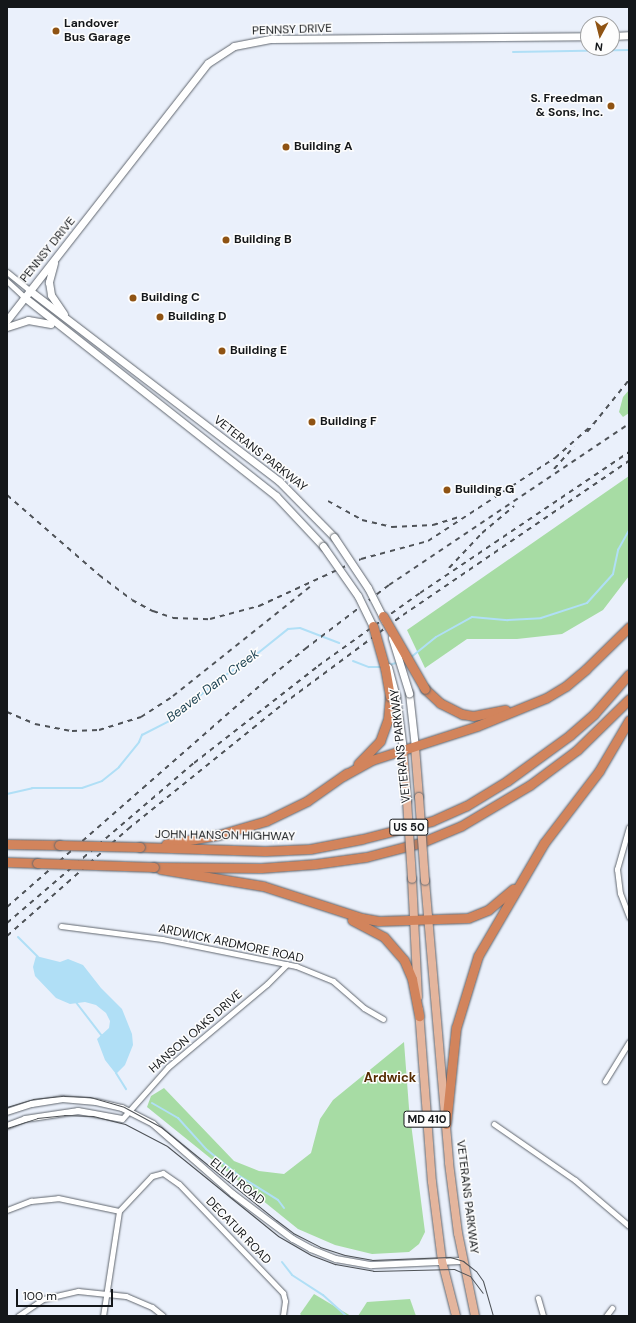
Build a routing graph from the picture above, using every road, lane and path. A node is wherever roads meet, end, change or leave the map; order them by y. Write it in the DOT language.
graph roads {
  1 [pos="580,36"];
  2 [pos="55,259"];
  3 [pos="7,272"];
  4 [pos="7,281"];
  5 [pos="29,290"];
  6 [pos="24,297"];
  7 [pos="7,320"];
  8 [pos="7,327"];
  9 [pos="63,329"];
  10 [pos="82,332"];
  11 [pos="383,616"];
  12 [pos="373,626"];
  13 [pos="629,627"];
  14 [pos="586,669"];
  15 [pos="629,674"];
  16 [pos="393,697"];
  17 [pos="629,700"];
  18 [pos="629,720"];
  19 [pos="415,747"];
  20 [pos="403,750"];
  21 [pos="344,776"];
  22 [pos="629,827"];
  23 [pos="7,844"];
  24 [pos="140,847"];
  25 [pos="9,863"];
  26 [pos="154,866"];
  27 [pos="522,879"];
  28 [pos="307,899"];
  29 [pos="629,917"];
  30 [pos="414,920"];
  31 [pos="429,920"];
  32 [pos="61,926"];
  33 [pos="287,964"];
  34 [pos="419,1016"];
  35 [pos="383,1019"];
  36 [pos="629,1042"];
  37 [pos="605,1081"];
  38 [pos="129,1111"];
  39 [pos="7,1112"];
  40 [pos="122,1119"];
  41 [pos="446,1124"];
  42 [pos="494,1124"];
  43 [pos="7,1126"];
  44 [pos="7,1210"];
  45 [pos="119,1211"];
  46 [pos="629,1226"];
  47 [pos="442,1261"];
  48 [pos="463,1261"];
  49 [pos="107,1292"];
  50 [pos="538,1298"];
  51 [pos="612,1308"];
  52 [pos="18,1316"];
  53 [pos="103,1316"];
  54 [pos="163,1316"];
  55 [pos="283,1316"];
  56 [pos="456,1316"];
  57 [pos="475,1316"];
  58 [pos="543,1316"];
  59 [pos="606,1316"];
  1 -- 2 [label="main road, PENNSY DRIVE"];
  2 -- 5 [label="main road, PENNSY DRIVE"];
  2 -- 10 [label="main road"];
  3 -- 5 [label="street, VETERANS PARKWAY"];
  4 -- 6 [label="street, VETERANS PARKWAY"];
  5 -- 6 [label="main road, PENNSY DRIVE"];
  5 -- 10 [label="main road, VETERANS PARKWAY / MD 410"];
  6 -- 7 [label="main road, PENNSY DRIVE"];
  6 -- 9 [label="main road, VETERANS PARKWAY"];
  8 -- 9 [label="main road"];
  9 -- 12 [label="main road, VETERANS PARKWAY, bridge"];
  10 -- 11 [label="main road, VETERANS PARKWAY / MD 410, bridge"];
  11 -- 14 [label="highway, bridge"];
  11 -- 19 [label="main road, VETERANS PARKWAY / MD 410, bridge"];
  12 -- 16 [label="highway, bridge"];
  13 -- 14 [label="highway"];
  14 -- 19 [label="highway"];
  15 -- 24 [label="highway, JOHN HANSON HIGHWAY / US 50"];
  16 -- 20 [label="main road, VETERANS PARKWAY / MD 410"];
  16 -- 21 [label="highway"];
  17 -- 26 [label="highway, US 50"];
  18 -- 27 [label="highway"];
  19 -- 20 [label="highway"];
  19 -- 31 [label="main road, VETERANS PARKWAY / MD 410, bridge"];
  20 -- 21 [label="highway"];
  20 -- 30 [label="main road, VETERANS PARKWAY / MD 410, bridge"];
  21 -- 24 [label="highway"];
  22 -- 29 [label="street"];
  23 -- 24 [label="highway, JOHN HANSON HIGHWAY / US 50, bridge"];
  25 -- 26 [label="highway, US 50, bridge"];
  26 -- 28 [label="highway"];
  27 -- 31 [label="highway"];
  27 -- 41 [label="highway"];
  28 -- 30 [label="highway"];
  28 -- 34 [label="highway"];
  30 -- 31 [label="highway"];
  30 -- 34 [label="main road, VETERANS PARKWAY / MD 410"];
  31 -- 41 [label="main road, VETERANS PARKWAY / MD 410"];
  32 -- 33 [label="street, ARDWICK ARDMORE ROAD"];
  33 -- 35 [label="street, ARDWICK ARDMORE ROAD"];
  33 -- 38 [label="street, HANSON OAKS DRIVE"];
  34 -- 47 [label="main road, VETERANS PARKWAY / MD 410"];
  36 -- 37 [label="street"];
  38 -- 39 [label="street, ELLIN ROAD"];
  38 -- 40 [label="street, HANSON OAKS DRIVE"];
  38 -- 47 [label="street, ELLIN ROAD"];
  40 -- 43 [label="street"];
  41 -- 48 [label="main road, VETERANS PARKWAY / MD 410"];
  42 -- 46 [label="street"];
  44 -- 45 [label="street"];
  45 -- 49 [label="street"];
  45 -- 55 [label="street, DECATUR ROAD"];
  47 -- 48 [label="street, ELLIN ROAD"];
  47 -- 56 [label="main road, VETERANS PARKWAY / MD 410"];
  48 -- 57 [label="main road, VETERANS PARKWAY / MD 410"];
  49 -- 52 [label="street"];
  49 -- 53 [label="street"];
  49 -- 54 [label="street"];
  50 -- 58 [label="street"];
  51 -- 59 [label="street"];
}
